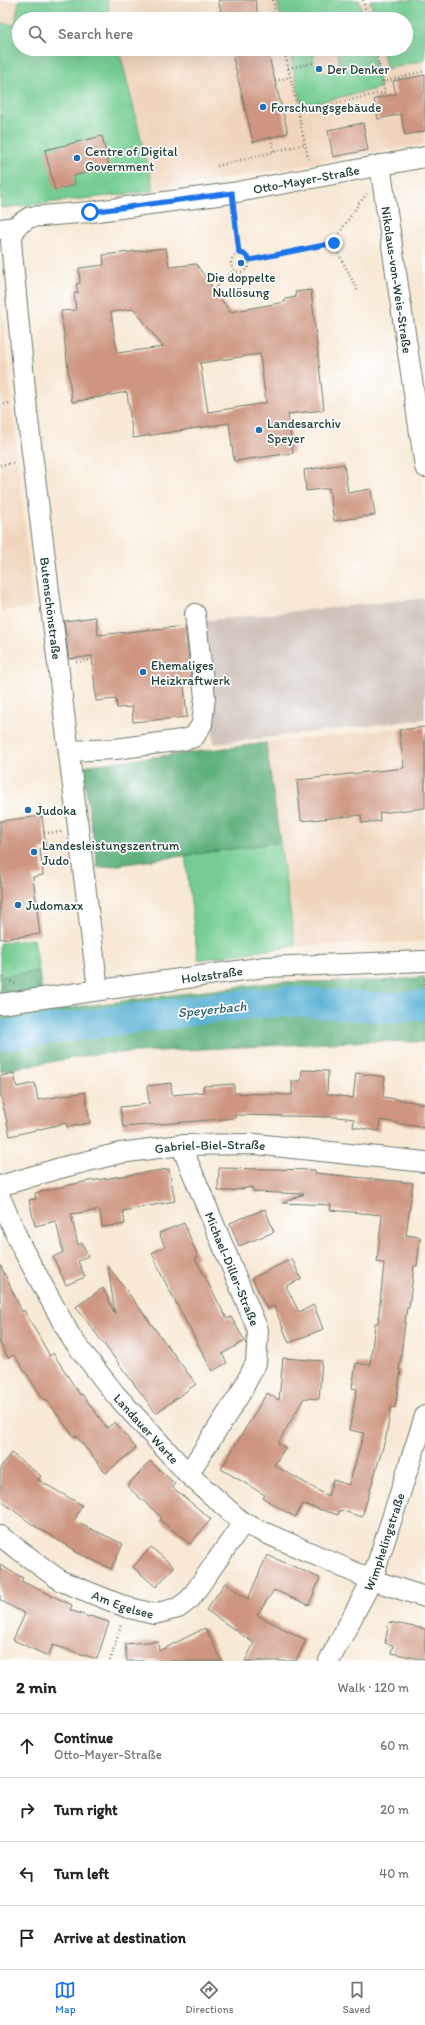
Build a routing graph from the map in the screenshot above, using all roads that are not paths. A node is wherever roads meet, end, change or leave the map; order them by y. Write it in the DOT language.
graph roads {
  1 [pos="425,157"];
  2 [pos="381,171"];
  3 [pos="7,228"];
  4 [pos="425,466"];
  5 [pos="195,614"];
  6 [pos="68,751"];
  7 [pos="425,961"];
  8 [pos="98,990"];
  9 [pos="0,1004"];
  10 [pos="181,1145"];
  11 [pos="425,1162"];
  12 [pos="0,1186"];
  13 [pos="0,1197"];
  14 [pos="425,1416"];
  15 [pos="188,1474"];
  16 [pos="243,1523"];
  17 [pos="0,1536"];
  18 [pos="372,1580"];
  19 [pos="425,1597"];
  20 [pos="329,1661"];
  1 -- 2 [label="street, Otto-Mayer-Straße"];
  2 -- 3 [label="street, Otto-Mayer-Straße"];
  2 -- 4 [label="street, Nikolaus-von-Weis-Straße"];
  3 -- 6 [label="street, Butenschönstraße"];
  5 -- 6 [label="street"];
  6 -- 8 [label="street, Butenschönstraße"];
  7 -- 8 [label="street, Holzstraße"];
  8 -- 9 [label="street, Holzstraße"];
  10 -- 11 [label="street, Gabriel-Biel-Straße"];
  10 -- 12 [label="street, Gabriel-Biel-Straße"];
  10 -- 15 [label="street, Michael-Diller-Straße"];
  13 -- 15 [label="street, Landauer Warte"];
  14 -- 18 [label="street, Wimphelingstraße"];
  15 -- 16 [label="street, Landauer Warte"];
  16 -- 17 [label="street, Am Egelsee"];
  16 -- 18 [label="street, Landauer Warte"];
  18 -- 19 [label="street, Landauer Warte"];
  18 -- 20 [label="street, Wimphelingstraße"];
}
